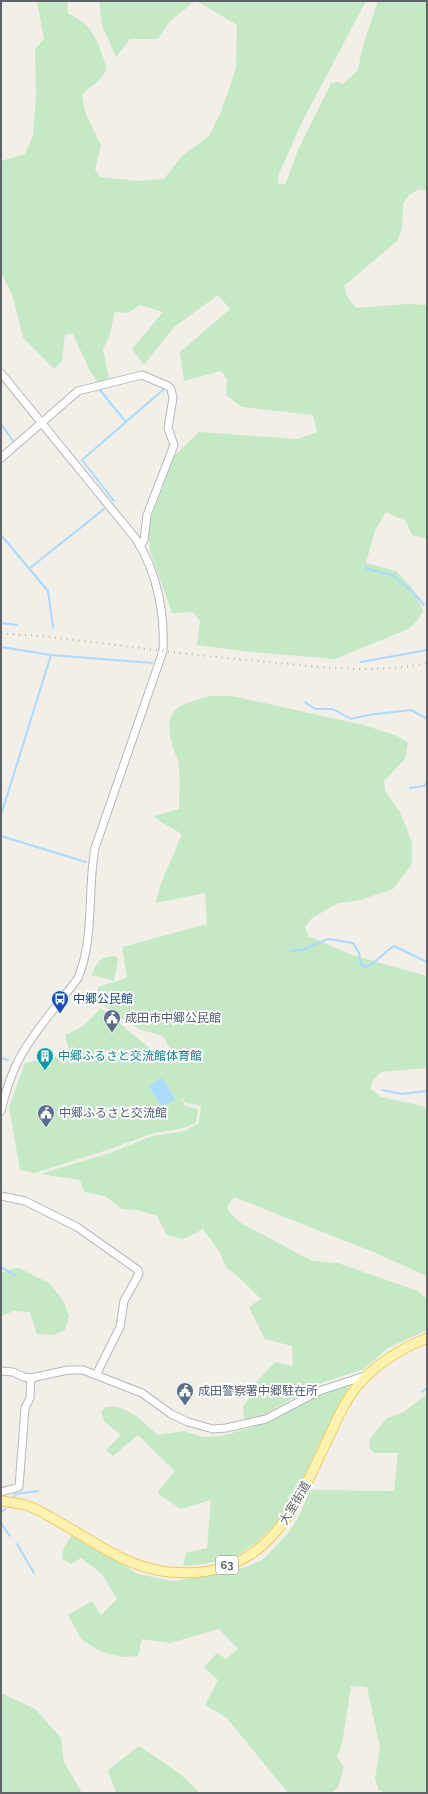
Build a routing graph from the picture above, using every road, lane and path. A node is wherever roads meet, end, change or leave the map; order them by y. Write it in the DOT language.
graph roads {
  1 [pos="1,373"];
  2 [pos="41,423"];
  3 [pos="1,458"];
  4 [pos="140,546"];
  5 [pos="1,1111"];
  6 [pos="1,1196"];
  7 [pos="427,1338"];
  8 [pos="1,1371"];
  9 [pos="368,1374"];
  10 [pos="96,1375"];
  11 [pos="31,1378"];
  12 [pos="1,1492"];
  13 [pos="1,1501"];
  1 -- 2 [label="street"];
  2 -- 3 [label="street"];
  2 -- 4 [label="street"];
  2 -- 4 [label="street"];
  4 -- 5 [label="street"];
  6 -- 10 [label="street"];
  7 -- 9 [label="main road, 大室街道 / 63"];
  8 -- 11 [label="street"];
  9 -- 10 [label="street"];
  9 -- 13 [label="main road, 大室街道 / 63"];
  10 -- 11 [label="street"];
  11 -- 12 [label="street"];
}
